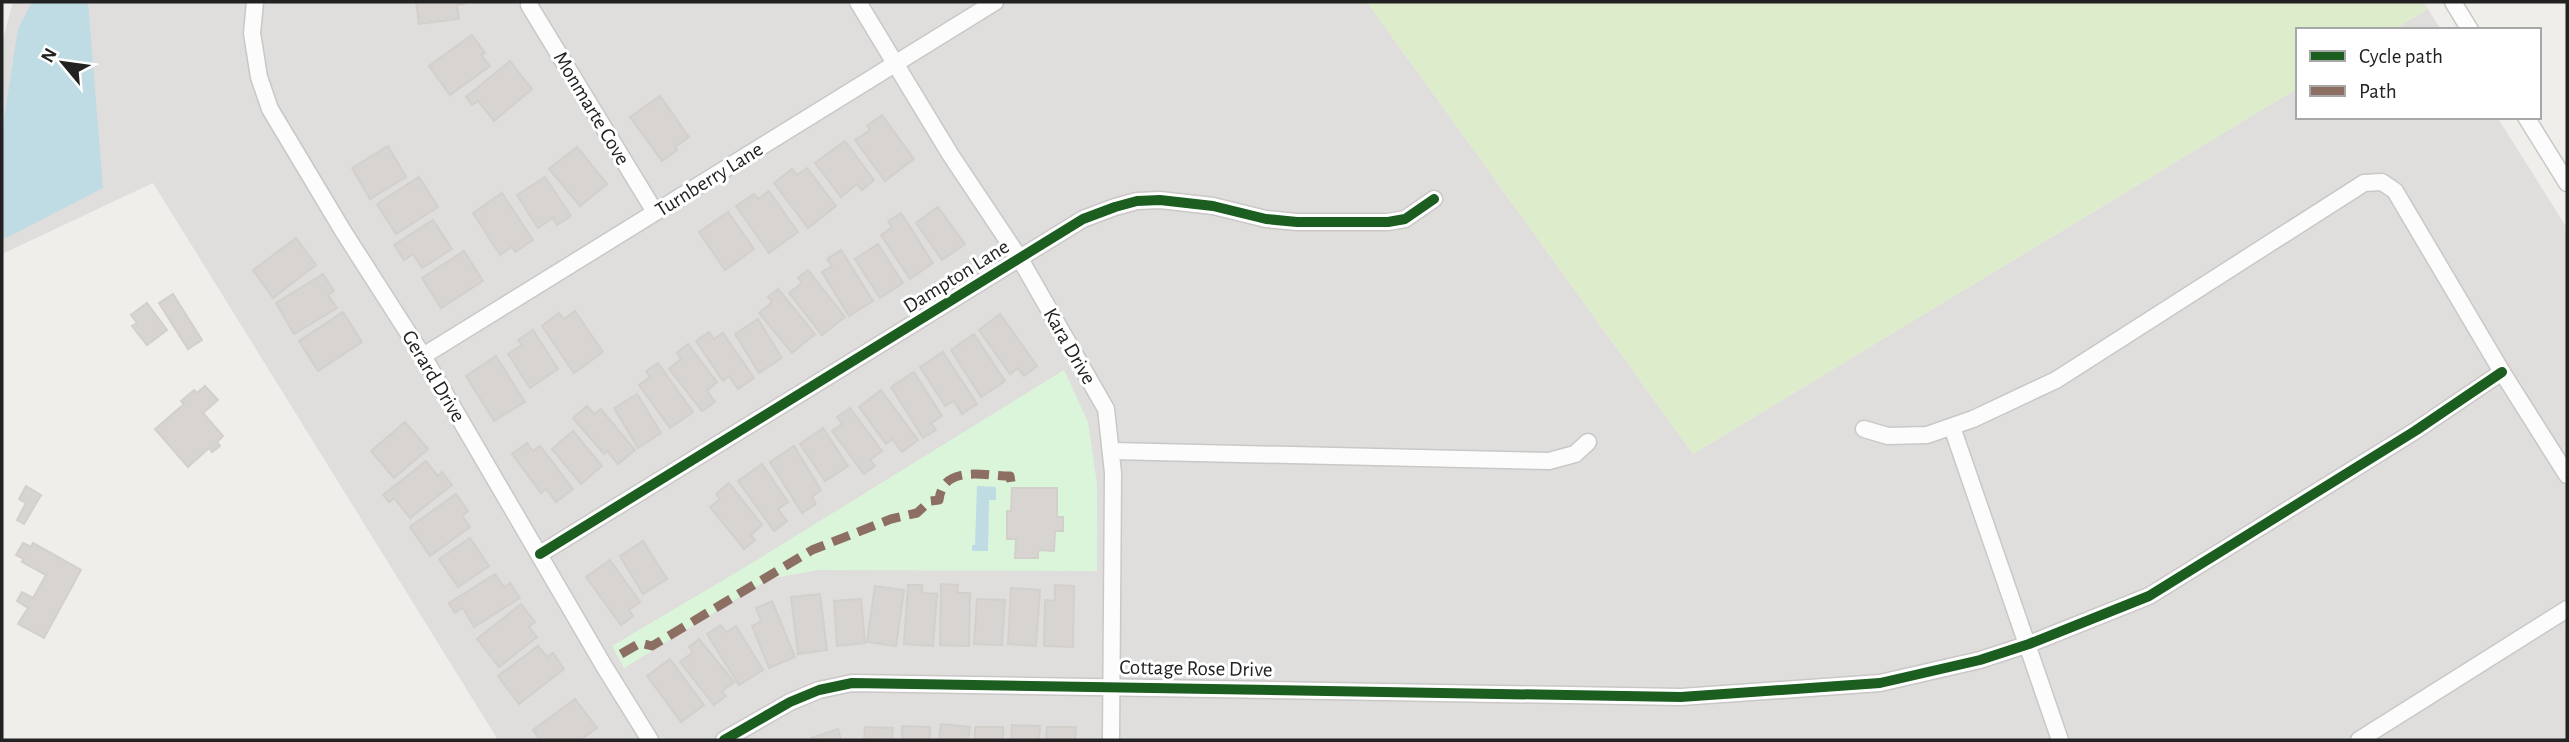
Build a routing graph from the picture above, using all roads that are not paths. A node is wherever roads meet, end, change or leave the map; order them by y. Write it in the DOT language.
graph roads {
  1 [pos="255,2"];
  2 [pos="858,2"];
  3 [pos="995,2"];
  4 [pos="2452,2"];
  5 [pos="529,5"];
  6 [pos="2469,28"];
  7 [pos="897,62"];
  8 [pos="2527,119"];
  9 [pos="2567,183"];
  10 [pos="1434,199"];
  11 [pos="655,212"];
  12 [pos="1020,259"];
  13 [pos="423,356"];
  14 [pos="2502,373"];
  15 [pos="1952,427"];
  16 [pos="1864,429"];
  17 [pos="1588,442"];
  18 [pos="1112,451"];
  19 [pos="2567,475"];
  20 [pos="540,554"];
  21 [pos="2567,609"];
  22 [pos="2029,644"];
  23 [pos="1111,686"];
  24 [pos="650,740"];
  25 [pos="724,740"];
  26 [pos="1111,740"];
  27 [pos="2060,740"];
  28 [pos="2359,740"];
  1 -- 13 [label="street, Gerard Drive"];
  2 -- 7 [label="street, Kara Drive"];
  3 -- 7 [label="street, Turnberry Lane"];
  4 -- 6 [label="street"];
  5 -- 11 [label="street, Monmarte Cove"];
  7 -- 11 [label="street, Turnberry Lane"];
  7 -- 12 [label="street, Kara Drive"];
  8 -- 9 [label="street"];
  10 -- 12 [label="street, Dampton Lane"];
  11 -- 13 [label="street, Turnberry Lane"];
  12 -- 18 [label="street, Kara Drive"];
  12 -- 20 [label="street, Dampton Lane"];
  13 -- 20 [label="street, Gerard Drive"];
  14 -- 15 [label="street"];
  14 -- 19 [label="street"];
  14 -- 22 [label="street, Cottage Rose Drive"];
  15 -- 16 [label="street"];
  15 -- 22 [label="street"];
  17 -- 18 [label="street"];
  18 -- 23 [label="street, Kara Drive"];
  20 -- 24 [label="street, Gerard Drive"];
  21 -- 28 [label="street"];
  22 -- 23 [label="street, Cottage Rose Drive"];
  22 -- 27 [label="street"];
  23 -- 25 [label="street, Cottage Rose Drive"];
  23 -- 26 [label="street, Kara Drive"];
}
